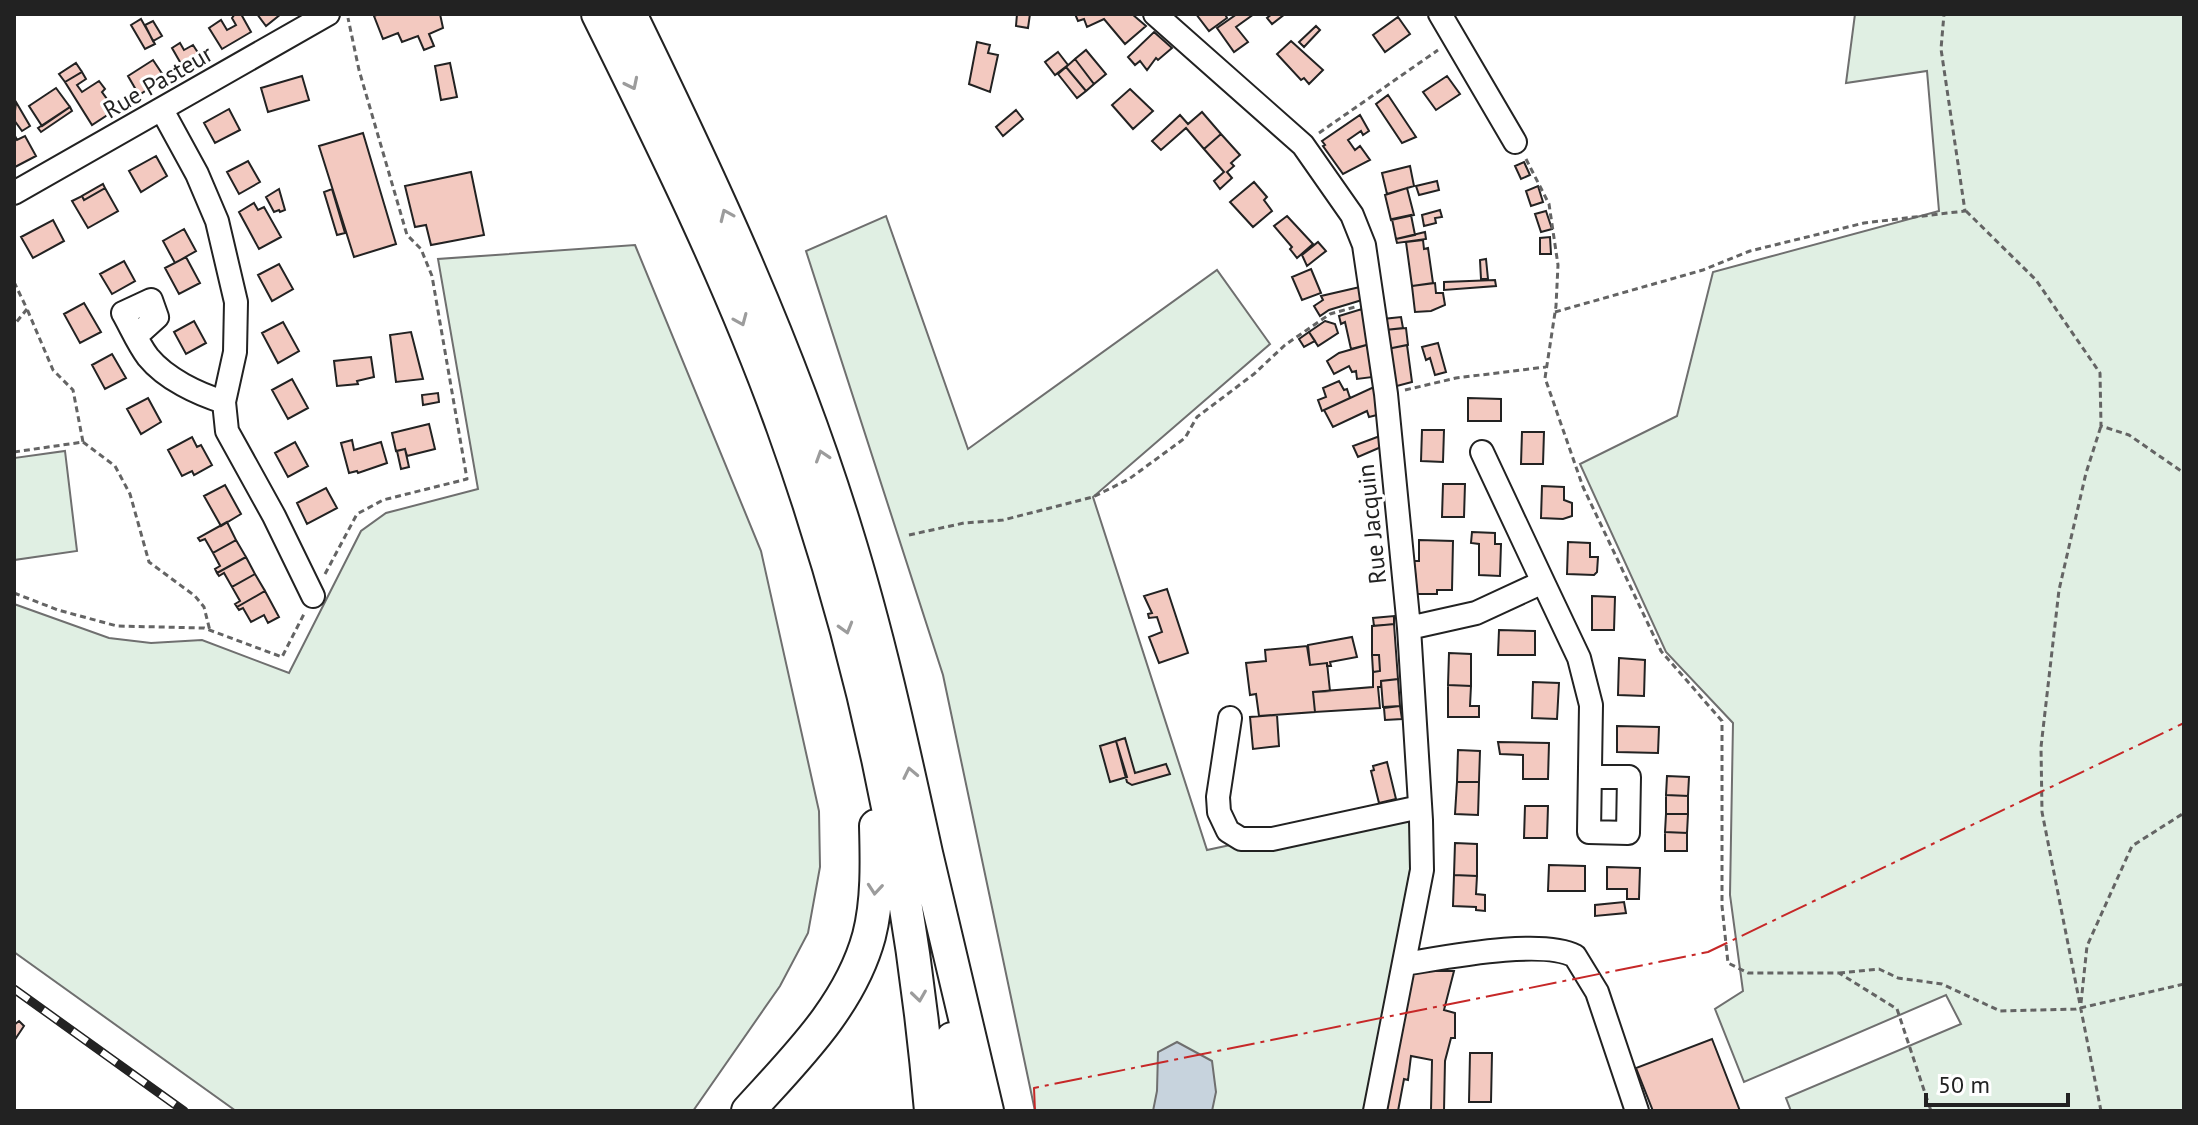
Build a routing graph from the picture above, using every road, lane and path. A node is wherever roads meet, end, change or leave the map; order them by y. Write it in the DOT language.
graph roads {
  1 [pos="328,14"];
  2 [pos="347,14"];
  3 [pos="598,14"];
  4 [pos="630,14"];
  5 [pos="1155,14"];
  6 [pos="1440,14"];
  7 [pos="1944,14"];
  8 [pos="1455,38"];
  9 [pos="162,110"];
  10 [pos="1515,142"];
  11 [pos="1303,145"];
  12 [pos="14,193"];
  13 [pos="1965,211"];
  14 [pos="14,282"];
  15 [pos="1373,301"];
  16 [pos="27,309"];
  17 [pos="1555,312"];
  18 [pos="14,325"];
  19 [pos="136,336"];
  20 [pos="1546,367"];
  21 [pos="1386,394"];
  22 [pos="224,402"];
  23 [pos="2101,426"];
  24 [pos="83,442"];
  25 [pos="14,452"];
  26 [pos="1482,452"];
  27 [pos="2184,473"];
  28 [pos="909,535"];
  29 [pos="1543,582"];
  30 [pos="14,593"];
  31 [pos="313,596"];
  32 [pos="1409,628"];
  33 [pos="210,631"];
  34 [pos="864,699"];
  35 [pos="1230,718"];
  36 [pos="1590,777"];
  37 [pos="1420,807"];
  38 [pos="2184,813"];
  39 [pos="926,850"];
  40 [pos="1404,964"];
  41 [pos="1839,973"];
  42 [pos="2184,984"];
  43 [pos="2080,1007"];
  44 [pos="748,1111"];
  45 [pos="931,1111"];
  46 [pos="960,1111"];
  47 [pos="987,1111"];
  48 [pos="1375,1111"];
  49 [pos="1637,1111"];
  50 [pos="1931,1111"];
  51 [pos="2101,1111"];
  1 -- 9 [label="street, Rue Pasteur"];
  2 -- 31 [label="path"];
  3 -- 34 [label="highway, one-way"];
  39 -- 4 [label="highway, one-way"];
  5 -- 11 [label="street, Rue Jacquin"];
  6 -- 8 [label="street"];
  7 -- 13 [label="path"];
  8 -- 10 [label="street"];
  8 -- 11 [label="path"];
  9 -- 12 [label="street, Rue Pasteur"];
  9 -- 22 [label="street"];
  10 -- 17 [label="path"];
  11 -- 15 [label="street, Rue Jacquin"];
  13 -- 17 [label="path"];
  13 -- 23 [label="path"];
  14 -- 16 [label="path"];
  15 -- 21 [label="street, Rue Jacquin"];
  15 -- 28 [label="path"];
  16 -- 18 [label="path"];
  16 -- 24 [label="path"];
  17 -- 20 [label="path"];
  19 -- 22 [label="street"];
  20 -- 21 [label="path"];
  20 -- 41 [label="path"];
  21 -- 32 [label="street, Rue Jacquin"];
  22 -- 31 [label="street"];
  23 -- 27 [label="path"];
  23 -- 43 [label="path"];
  24 -- 25 [label="path"];
  24 -- 33 [label="path"];
  26 -- 29 [label="street"];
  29 -- 32 [label="street"];
  29 -- 36 [label="street"];
  30 -- 33 [label="path"];
  31 -- 33 [label="path"];
  32 -- 37 [label="street, Rue Jacquin"];
  34 -- 44 [label="highway, one-way"];
  34 -- 45 [label="highway, one-way"];
  35 -- 37 [label="street"];
  37 -- 40 [label="street, Rue Jacquin"];
  38 -- 43 [label="path"];
  39 -- 46 [label="highway"];
  39 -- 47 [label="highway"];
  40 -- 48 [label="street, Rue Jacquin"];
  40 -- 49 [label="street"];
  41 -- 43 [label="path"];
  41 -- 50 [label="path"];
  42 -- 43 [label="path"];
  43 -- 51 [label="path"];
}
